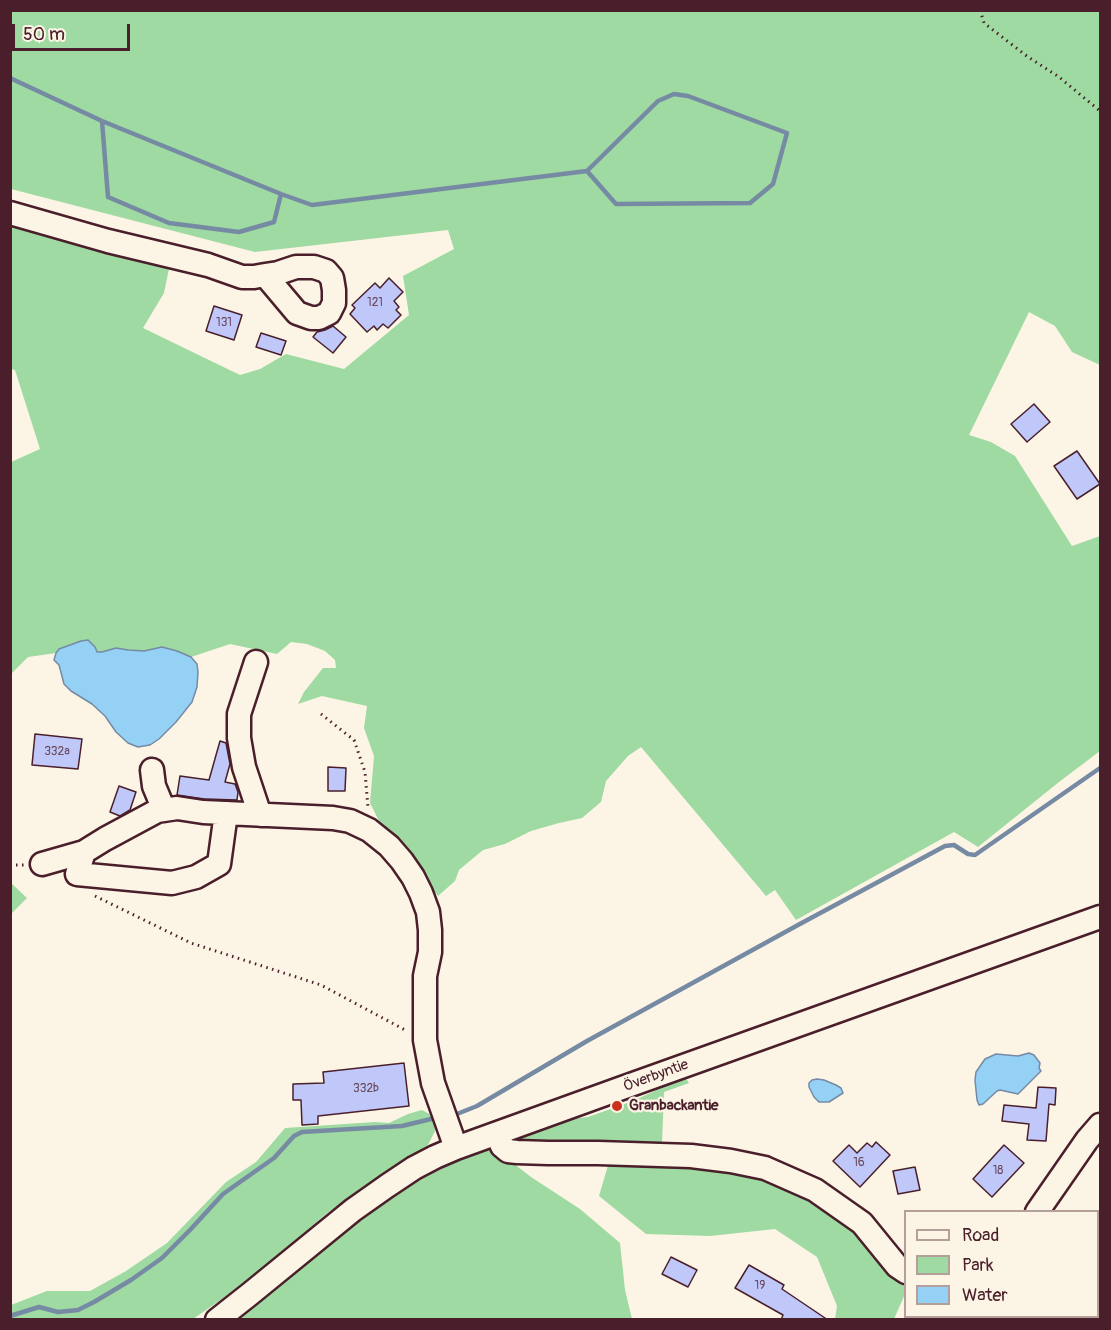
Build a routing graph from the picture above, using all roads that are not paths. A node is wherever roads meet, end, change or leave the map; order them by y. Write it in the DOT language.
graph roads {
  1 [pos="10,213"];
  2 [pos="264,275"];
  3 [pos="256,662"];
  4 [pos="152,770"];
  5 [pos="164,810"];
  6 [pos="226,813"];
  7 [pos="260,816"];
  8 [pos="42,864"];
  9 [pos="82,872"];
  10 [pos="1101,917"];
  11 [pos="1101,1125"];
  12 [pos="497,1134"];
  13 [pos="456,1148"];
  14 [pos="1037,1210"];
  15 [pos="904,1271"];
  16 [pos="217,1320"];
  1 -- 2 [label="street"];
  3 -- 7 [label="street"];
  4 -- 5 [label="street"];
  5 -- 6 [label="street"];
  5 -- 9 [label="street"];
  6 -- 7 [label="street"];
  6 -- 9 [label="street"];
  7 -- 13 [label="street"];
  8 -- 9 [label="street"];
  10 -- 12 [label="street, Överbyntie"];
  11 -- 14 [label="street"];
  12 -- 13 [label="street, Överbyntie"];
  12 -- 15 [label="street"];
  13 -- 16 [label="street, Överbyntie"];
}
